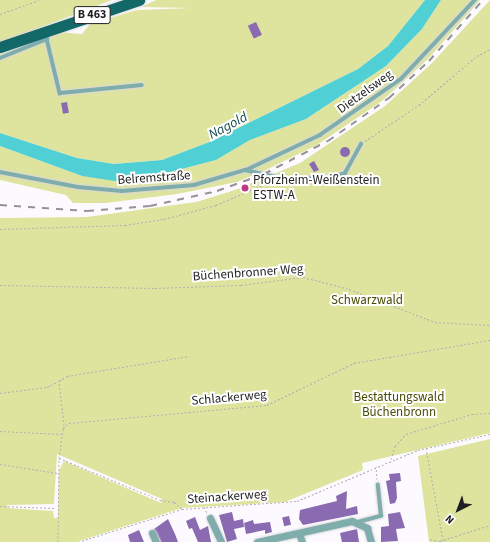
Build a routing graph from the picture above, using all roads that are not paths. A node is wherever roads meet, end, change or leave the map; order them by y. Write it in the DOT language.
graph roads {
  1 [pos="139,0"];
  2 [pos="475,0"];
  3 [pos="0,47"];
  4 [pos="0,58"];
  5 [pos="142,85"];
  6 [pos="361,144"];
  7 [pos="244,170"];
  8 [pos="0,172"];
  9 [pos="378,484"];
  10 [pos="210,518"];
  11 [pos="358,522"];
  12 [pos="152,533"];
  13 [pos="299,533"];
  14 [pos="156,542"];
  15 [pos="221,542"];
  16 [pos="257,542"];
  17 [pos="302,542"];
  18 [pos="371,542"];
  1 -- 3 [label="main road, B 463"];
  2 -- 7 [label="lane, Dietzelsweg"];
  4 -- 5 [label="lane"];
  6 -- 7 [label="lane"];
  7 -- 8 [label="lane, Belremstraße"];
  9 -- 11 [label="lane"];
  10 -- 15 [label="street"];
  11 -- 13 [label="street"];
  11 -- 18 [label="street"];
  12 -- 14 [label="street"];
  13 -- 16 [label="street"];
  13 -- 17 [label="street"];
}
